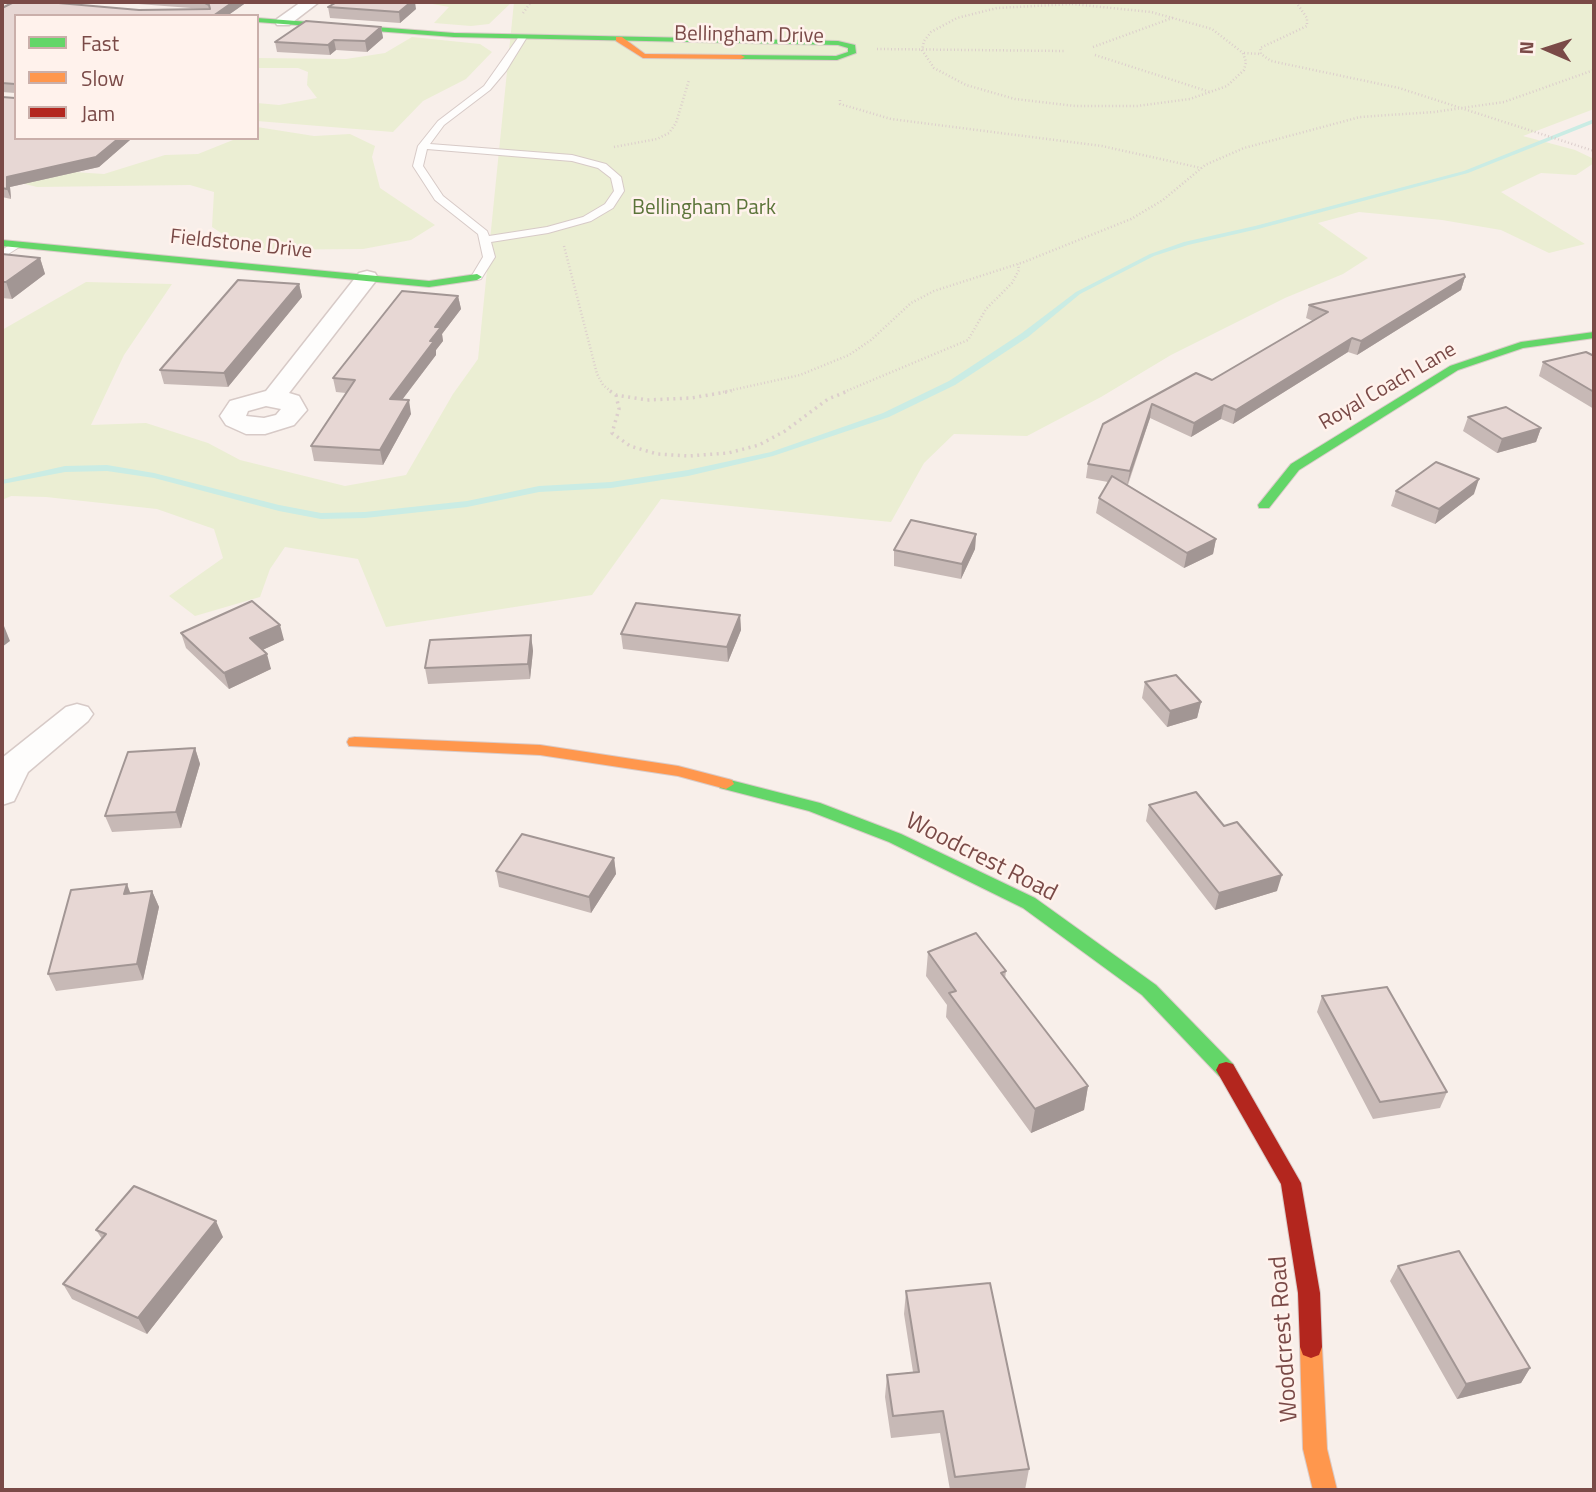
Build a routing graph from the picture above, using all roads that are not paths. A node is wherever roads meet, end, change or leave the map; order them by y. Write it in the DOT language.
graph roads {
  1 [pos="311,2"];
  2 [pos="259,20"];
  3 [pos="283,22"];
  4 [pos="523,37"];
  5 [pos="619,39"];
  6 [pos="423,146"];
  7 [pos="485,240"];
  8 [pos="10,243"];
  9 [pos="2,255"];
  10 [pos="477,277"];
  11 [pos="367,278"];
  12 [pos="1594,335"];
  13 [pos="274,397"];
  14 [pos="1264,505"];
  15 [pos="77,714"];
  16 [pos="355,742"];
  17 [pos="2,793"];
  18 [pos="1325,1490"];
  1 -- 3 [label="street"];
  2 -- 3 [label="street, Bellingham Drive"];
  3 -- 4 [label="street, Bellingham Drive"];
  4 -- 5 [label="street, Bellingham Drive"];
  4 -- 6 [label="lane"];
  5 -- 5 [label="street, Bellingham Drive"];
  6 -- 7 [label="lane"];
  6 -- 7 [label="lane"];
  7 -- 10 [label="lane"];
  8 -- 9 [label="lane"];
  8 -- 11 [label="street, Fieldstone Drive"];
  10 -- 11 [label="street, Fieldstone Drive"];
  11 -- 13 [label="street"];
  12 -- 14 [label="street, Royal Coach Lane"];
  15 -- 17 [label="street"];
  16 -- 18 [label="street, Woodcrest Road"];
}
